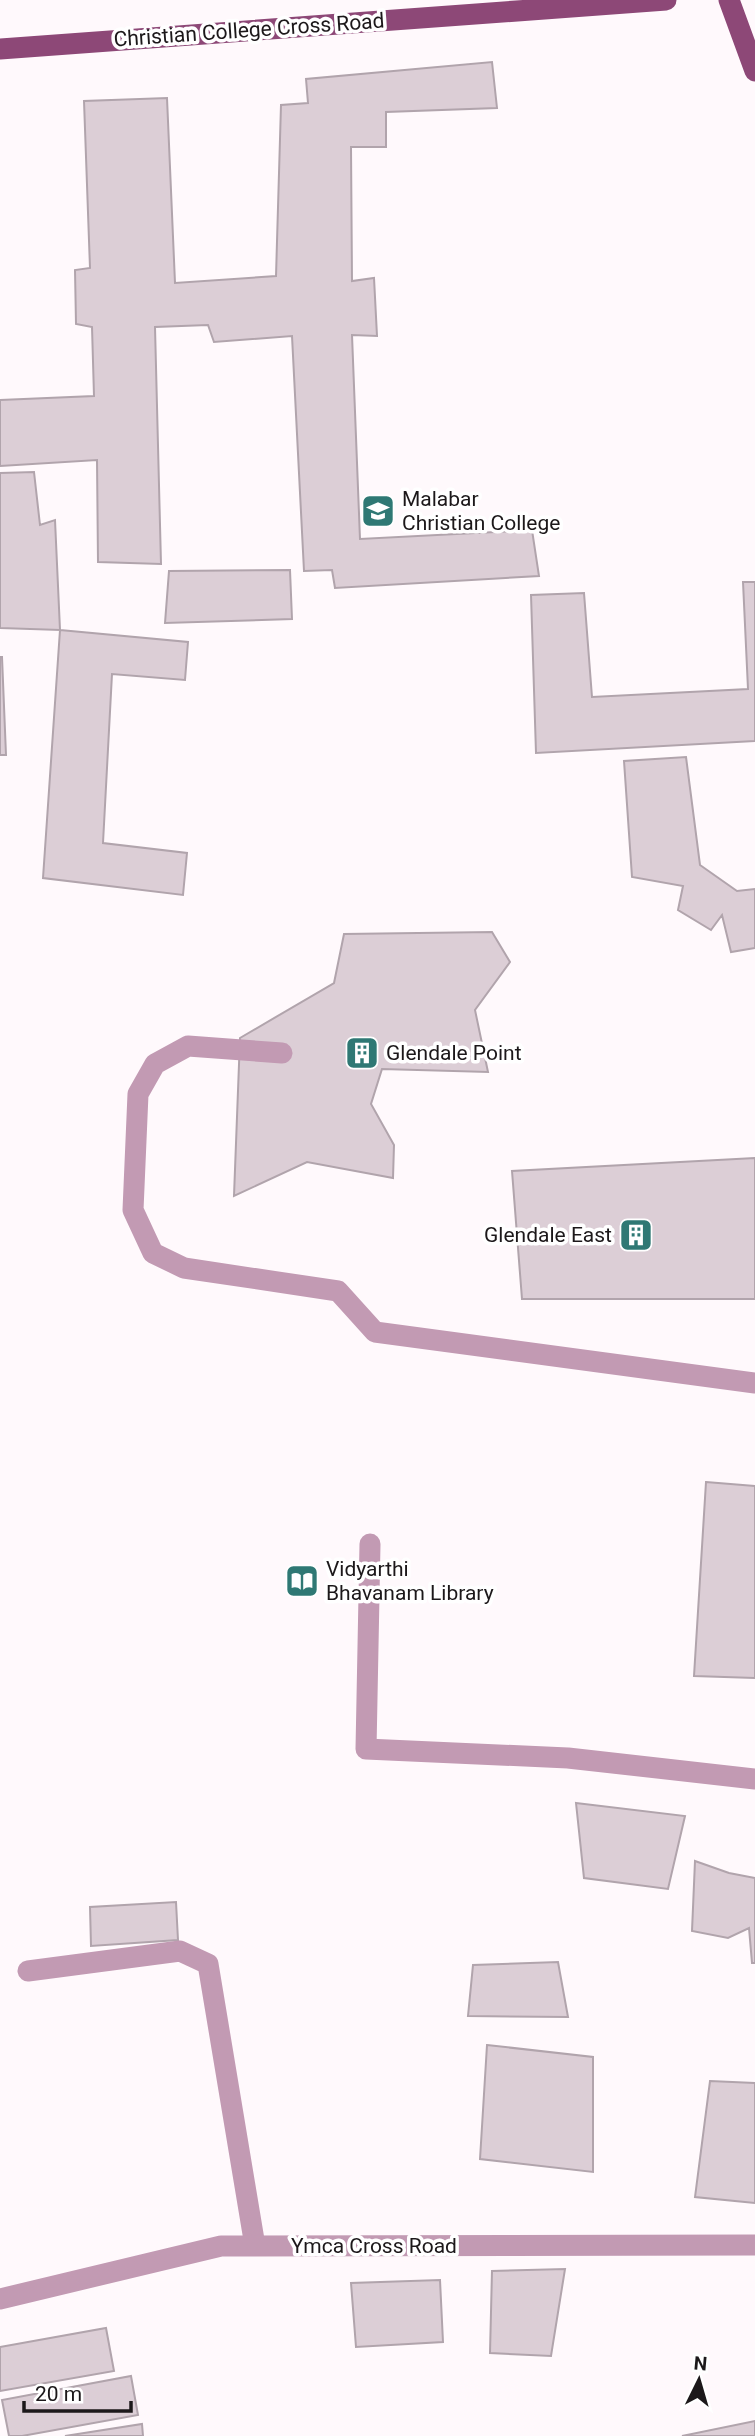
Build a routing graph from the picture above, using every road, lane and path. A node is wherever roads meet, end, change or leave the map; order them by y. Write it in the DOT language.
graph roads {
  1 [pos="467,0"];
  2 [pos="666,0"];
  3 [pos="729,0"];
  4 [pos="431,17"];
  5 [pos="0,49"];
  6 [pos="755,71"];
  7 [pos="282,1053"];
  8 [pos="755,1383"];
  9 [pos="370,1544"];
  10 [pos="755,1779"];
  11 [pos="27,1971"];
  12 [pos="755,2245"];
  13 [pos="255,2246"];
  14 [pos="0,2299"];
  1 -- 4 [label="main road"];
  2 -- 4 [label="main road, Christian College Cross Road"];
  3 -- 6 [label="main road"];
  4 -- 5 [label="main road, Christian College Cross Road"];
  7 -- 8 [label="street"];
  9 -- 10 [label="street"];
  11 -- 13 [label="street"];
  12 -- 13 [label="street, Ymca Cross Road"];
  13 -- 14 [label="street, Ymca Cross Road"];
}
